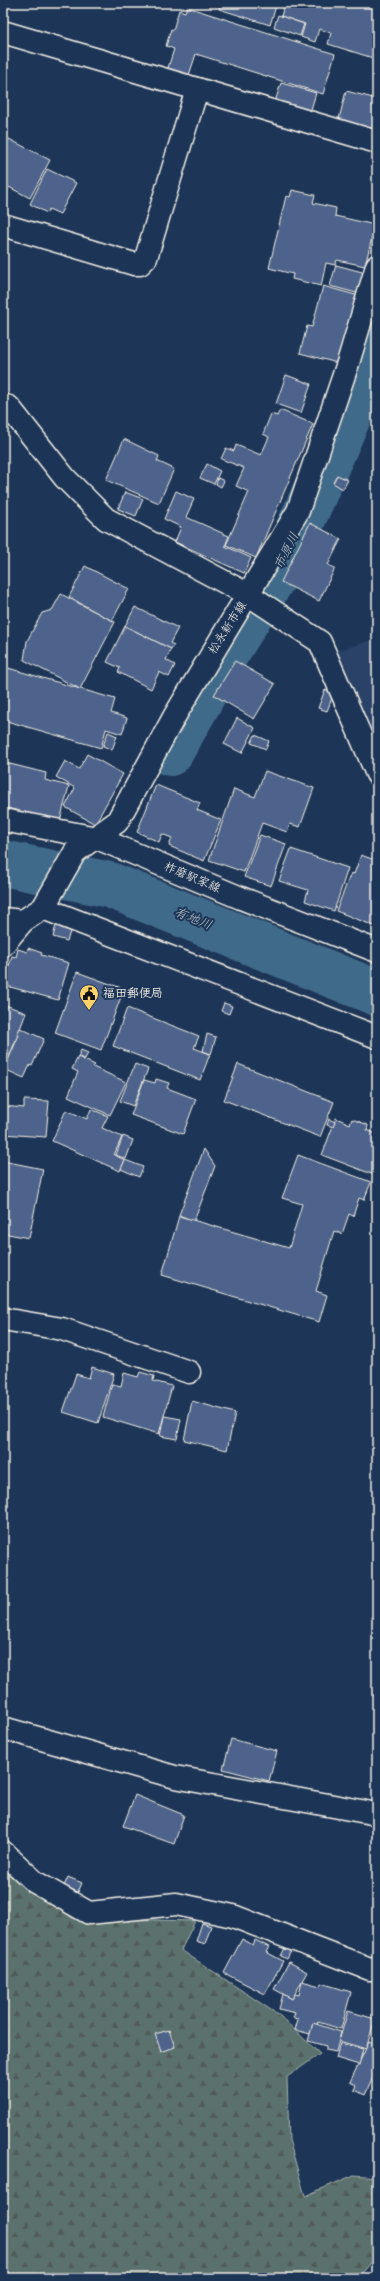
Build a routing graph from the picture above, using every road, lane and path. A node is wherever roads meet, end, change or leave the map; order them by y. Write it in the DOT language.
graph roads {
  1 [pos="3,32"];
  2 [pos="197,89"];
  3 [pos="377,142"];
  4 [pos="3,225"];
  5 [pos="377,266"];
  6 [pos="3,405"];
  7 [pos="249,595"];
  8 [pos="377,774"];
  9 [pos="3,820"];
  10 [pos="97,838"];
  11 [pos="43,908"];
  12 [pos="13,920"];
  13 [pos="3,945"];
  14 [pos="377,950"];
  15 [pos="377,1037"];
  16 [pos="3,1319"];
  17 [pos="189,1372"];
  18 [pos="3,1728"];
  19 [pos="377,1814"];
  20 [pos="3,1852"];
  21 [pos="377,1969"];
  1 -- 2 [label="street"];
  2 -- 3 [label="street"];
  2 -- 4 [label="street"];
  5 -- 7 [label="street, 松永新市線"];
  6 -- 7 [label="street"];
  7 -- 8 [label="street"];
  7 -- 10 [label="street, 松永新市線"];
  9 -- 10 [label="street, 柞磨駅家線"];
  10 -- 11 [label="street, 松永新市線"];
  10 -- 14 [label="street, 柞磨駅家線"];
  11 -- 12 [label="street, 松永新市線"];
  11 -- 15 [label="street"];
  12 -- 13 [label="street, 松永新市線"];
  16 -- 17 [label="street"];
  18 -- 19 [label="street"];
  20 -- 21 [label="street"];
}
